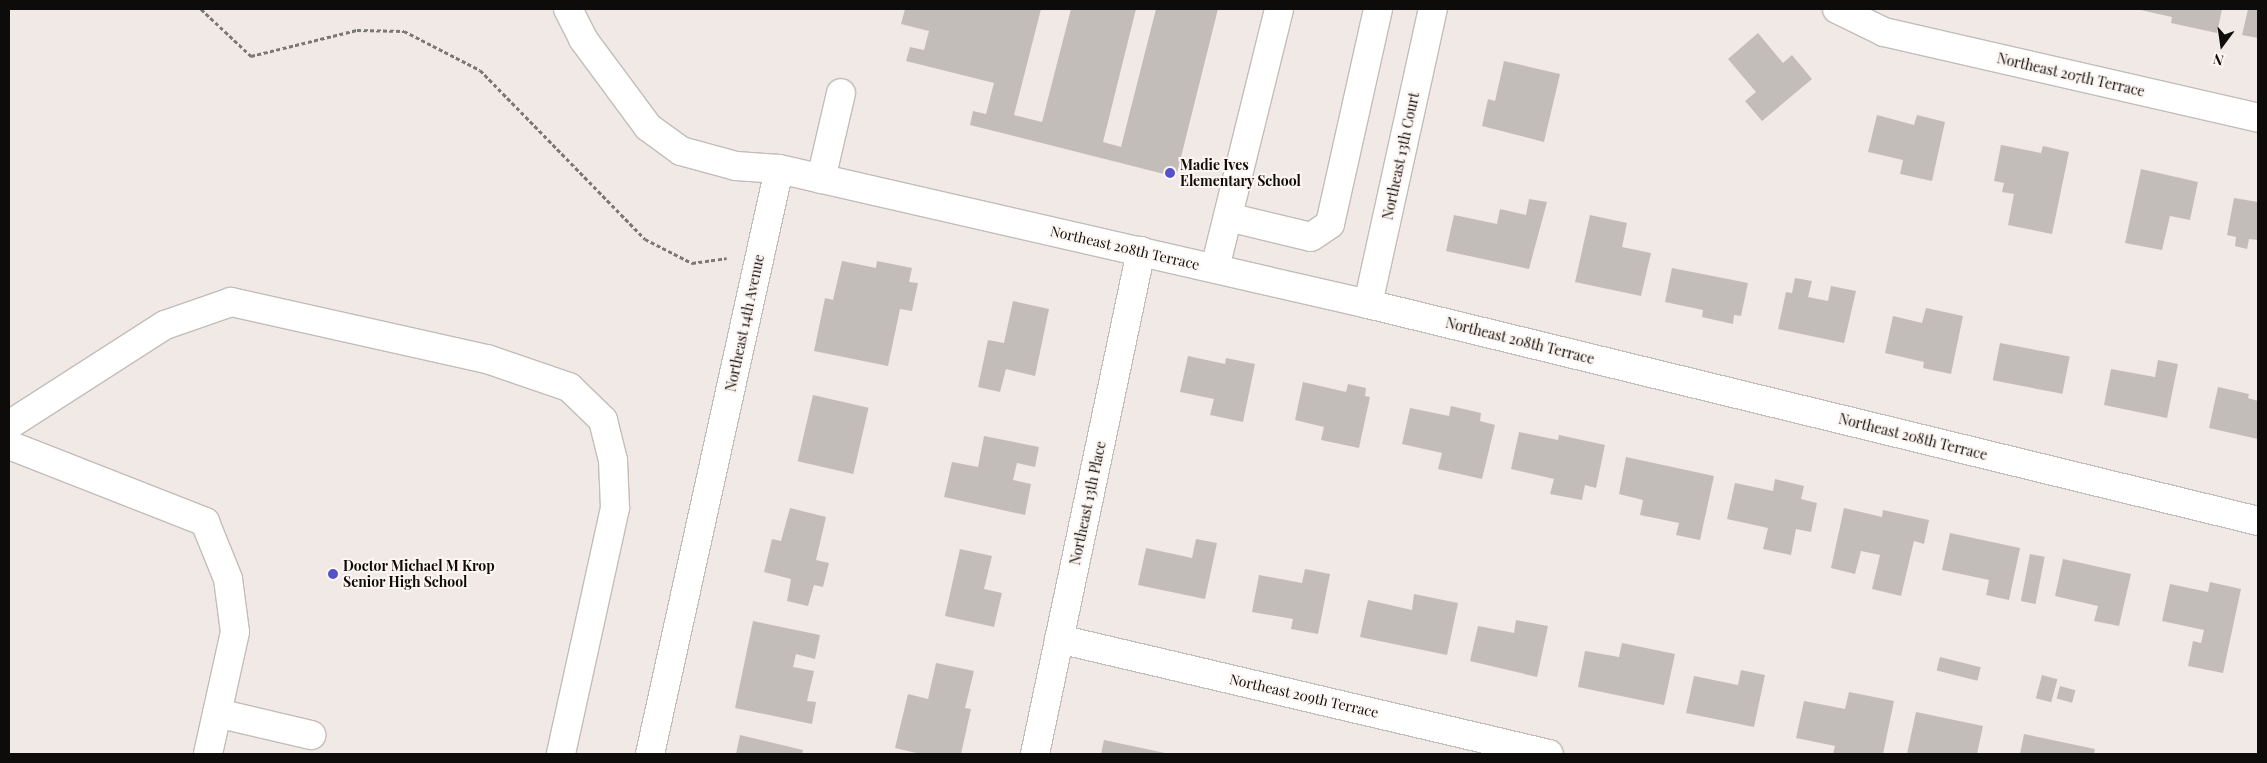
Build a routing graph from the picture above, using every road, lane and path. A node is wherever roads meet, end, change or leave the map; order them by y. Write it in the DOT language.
graph roads {
  1 [pos="201,9"];
  2 [pos="568,9"];
  3 [pos="1280,9"];
  4 [pos="1378,9"];
  5 [pos="1433,9"];
  6 [pos="1837,9"];
  7 [pos="840,93"];
  8 [pos="2258,118"];
  9 [pos="779,169"];
  10 [pos="821,179"];
  11 [pos="1228,217"];
  12 [pos="1141,251"];
  13 [pos="760,254"];
  14 [pos="1215,268"];
  15 [pos="1368,304"];
  16 [pos="9,425"];
  17 [pos="9,445"];
  18 [pos="2258,521"];
  19 [pos="1059,639"];
  20 [pos="217,713"];
  21 [pos="311,735"];
  22 [pos="208,754"];
  23 [pos="561,754"];
  24 [pos="650,754"];
  25 [pos="1035,754"];
  26 [pos="1549,754"];
  1 -- 13 [label="path"];
  2 -- 9 [label="street"];
  3 -- 11 [label="street"];
  4 -- 11 [label="street"];
  5 -- 15 [label="street, Northeast 13th Court"];
  6 -- 8 [label="street, Northeast 207th Terrace"];
  7 -- 10 [label="street"];
  9 -- 10 [label="street, Northeast 208th Terrace"];
  9 -- 13 [label="street, Northeast 14th Avenue"];
  10 -- 12 [label="street, Northeast 208th Terrace"];
  11 -- 14 [label="street"];
  12 -- 14 [label="street, Northeast 208th Terrace"];
  12 -- 19 [label="street, Northeast 13th Place"];
  13 -- 24 [label="street, Northeast 14th Avenue"];
  14 -- 15 [label="street, Northeast 208th Terrace"];
  15 -- 18 [label="street, Northeast 208th Terrace"];
  16 -- 23 [label="street"];
  17 -- 20 [label="street"];
  19 -- 25 [label="street, Northeast 13th Place"];
  19 -- 26 [label="street, Northeast 209th Terrace"];
  20 -- 21 [label="street"];
  20 -- 22 [label="street"];
}
